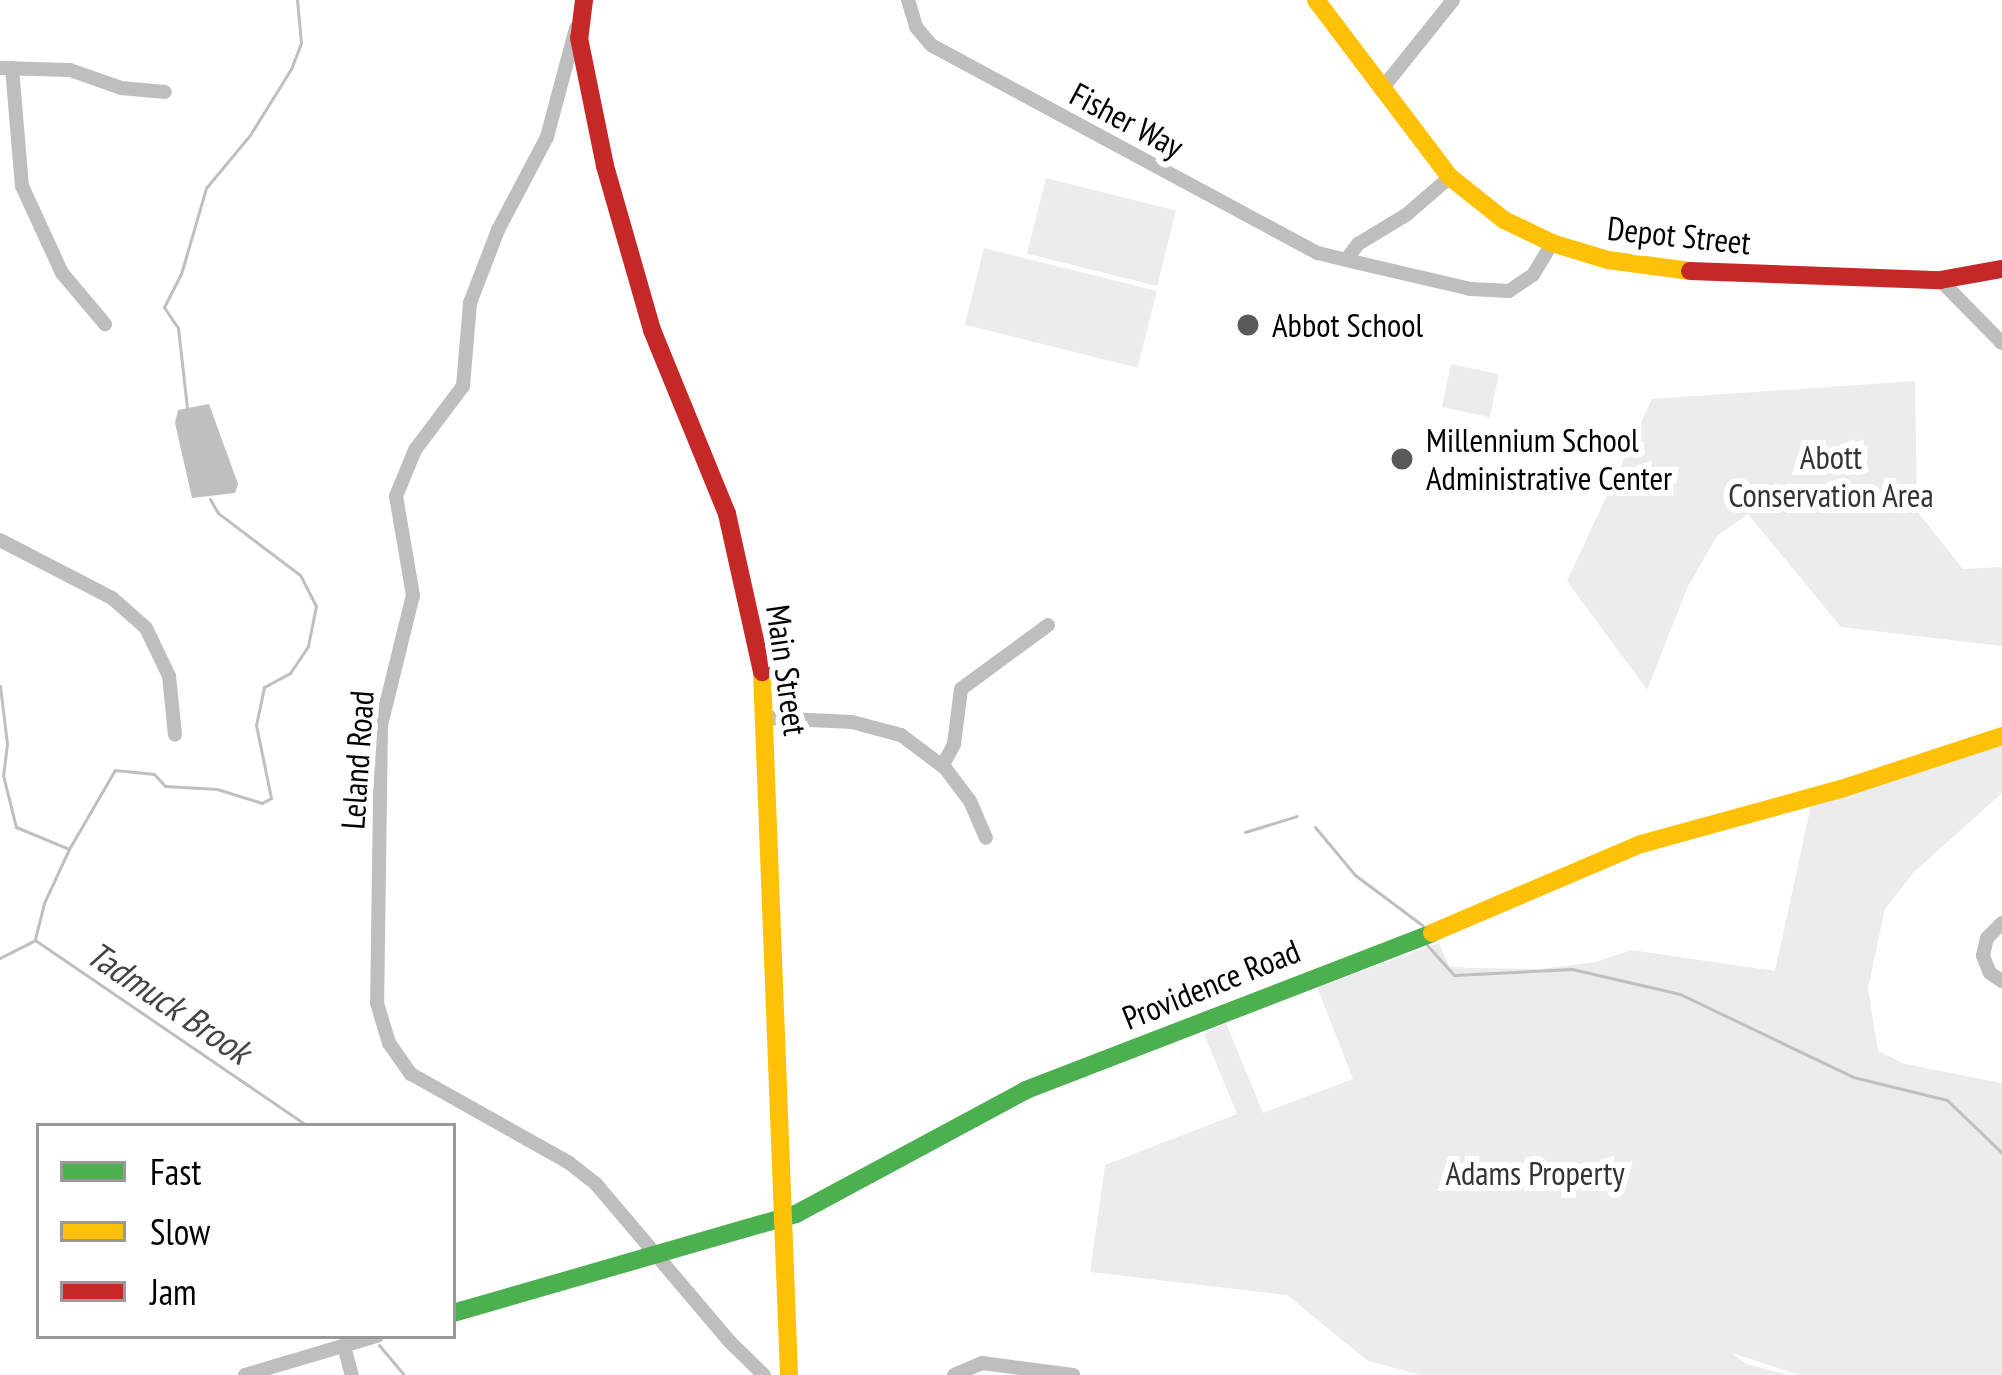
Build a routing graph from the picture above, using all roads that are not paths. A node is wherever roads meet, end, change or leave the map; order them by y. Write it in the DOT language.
graph roads {
  1 [pos="908,0"];
  2 [pos="1316,0"];
  3 [pos="1453,0"];
  4 [pos="582,9"];
  5 [pos="6,68"];
  6 [pos="1381,90"];
  7 [pos="165,92"];
  8 [pos="1450,177"];
  9 [pos="1552,243"];
  10 [pos="1346,260"];
  11 [pos="2002,269"];
  12 [pos="1940,280"];
  13 [pos="105,324"];
  14 [pos="2002,343"];
  15 [pos="0,540"];
  16 [pos="1048,625"];
  17 [pos="767,718"];
  18 [pos="175,735"];
  19 [pos="2002,736"];
  20 [pos="943,765"];
  21 [pos="986,838"];
  22 [pos="2002,923"];
  23 [pos="2002,981"];
  24 [pos="782,1218"];
  25 [pos="659,1256"];
  26 [pos="456,1312"];
  27 [pos="367,1339"];
  28 [pos="344,1346"];
  29 [pos="245,1375"];
  30 [pos="352,1375"];
  31 [pos="764,1375"];
  32 [pos="789,1375"];
  33 [pos="954,1375"];
  34 [pos="1073,1375"];
  1 -- 10 [label="street, Fisher Way"];
  2 -- 6 [label="main road, Depot Street"];
  3 -- 6 [label="street"];
  4 -- 17 [label="main road, Main Street"];
  4 -- 25 [label="street, Leland Road"];
  5 -- 7 [label="street"];
  5 -- 13 [label="street"];
  6 -- 8 [label="main road, Depot Street"];
  8 -- 9 [label="main road, Depot Street"];
  8 -- 10 [label="street"];
  9 -- 10 [label="street, Fisher Way"];
  9 -- 12 [label="main road, Depot Street"];
  11 -- 12 [label="main road, Depot Street"];
  12 -- 14 [label="street"];
  15 -- 18 [label="street"];
  16 -- 20 [label="street"];
  17 -- 20 [label="street"];
  17 -- 24 [label="main road, Main Street"];
  19 -- 24 [label="main road, Providence Road"];
  20 -- 21 [label="street"];
  22 -- 23 [label="street"];
  24 -- 25 [label="main road, Providence Road"];
  24 -- 32 [label="main road, Main Street"];
  25 -- 26 [label="main road, Providence Road"];
  25 -- 31 [label="street, Leland Road"];
  27 -- 28 [label="street"];
  28 -- 29 [label="street"];
  28 -- 30 [label="street"];
  33 -- 34 [label="street"];
}
